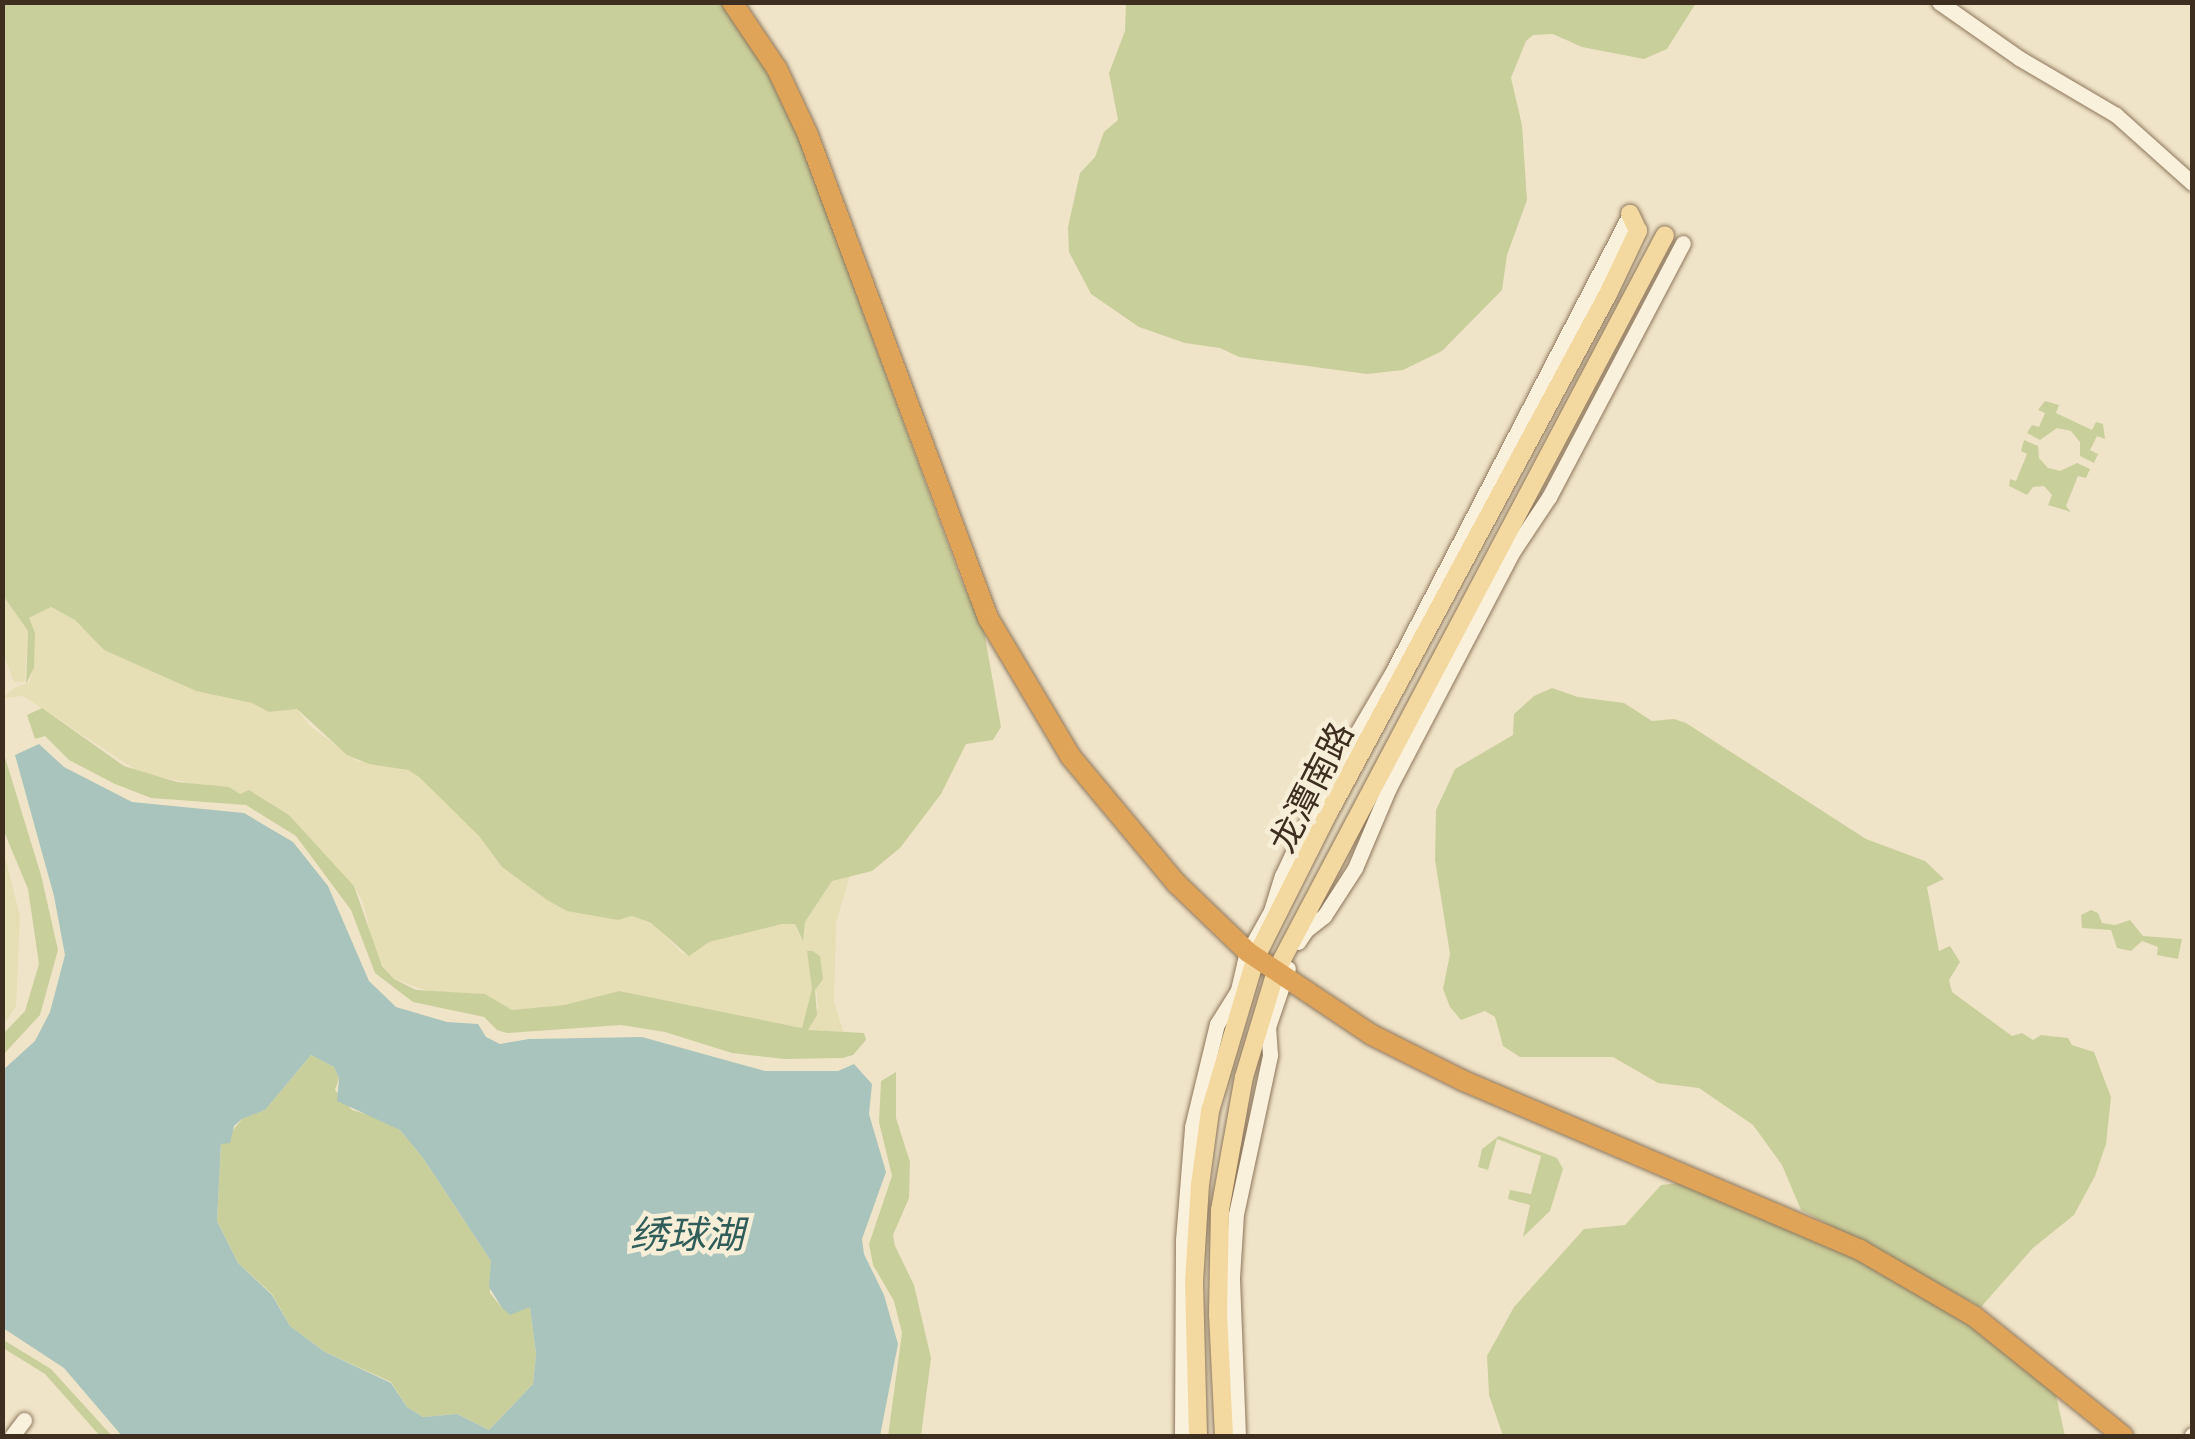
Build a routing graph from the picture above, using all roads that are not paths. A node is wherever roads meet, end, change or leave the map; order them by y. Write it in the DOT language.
graph roads {
  1 [pos="732,2"];
  2 [pos="1939,2"];
  3 [pos="2192,184"];
  4 [pos="1630,214"];
  5 [pos="1665,235"];
  6 [pos="1683,244"];
  7 [pos="1504,552"];
  8 [pos="1300,874"];
  9 [pos="1321,885"];
  10 [pos="1252,954"];
  11 [pos="1281,973"];
  12 [pos="1226,1057"];
  13 [pos="1248,1064"];
  14 [pos="1215,1090"];
  15 [pos="1195,1106"];
  16 [pos="24,1420"];
  17 [pos="12,1436"];
  18 [pos="1182,1436"];
  19 [pos="1198,1436"];
  20 [pos="1224,1436"];
  21 [pos="1238,1436"];
  22 [pos="2123,1436"];
  1 -- 10 [label="highway"];
  2 -- 3 [label="street"];
  4 -- 8 [label="main road, 龙潭南路"];
  4 -- 10 [label="street"];
  5 -- 7 [label="main road, 龙潭南路"];
  6 -- 7 [label="street"];
  7 -- 9 [label="main road, 龙潭南路"];
  7 -- 11 [label="street"];
  8 -- 9 [label="main road"];
  8 -- 10 [label="main road, 龙潭南路"];
  9 -- 11 [label="main road, 龙潭南路"];
  10 -- 11 [label="highway"];
  10 -- 12 [label="main road, 龙潭南路"];
  10 -- 15 [label="street"];
  11 -- 13 [label="main road, 龙潭南路"];
  11 -- 21 [label="street"];
  11 -- 22 [label="highway"];
  12 -- 13 [label="main road"];
  12 -- 14 [label="main road, 龙潭南路"];
  13 -- 20 [label="main road, 龙潭南路"];
  14 -- 15 [label="main road"];
  14 -- 19 [label="main road, 龙潭南路"];
  15 -- 18 [label="street"];
  16 -- 17 [label="street"];
}
